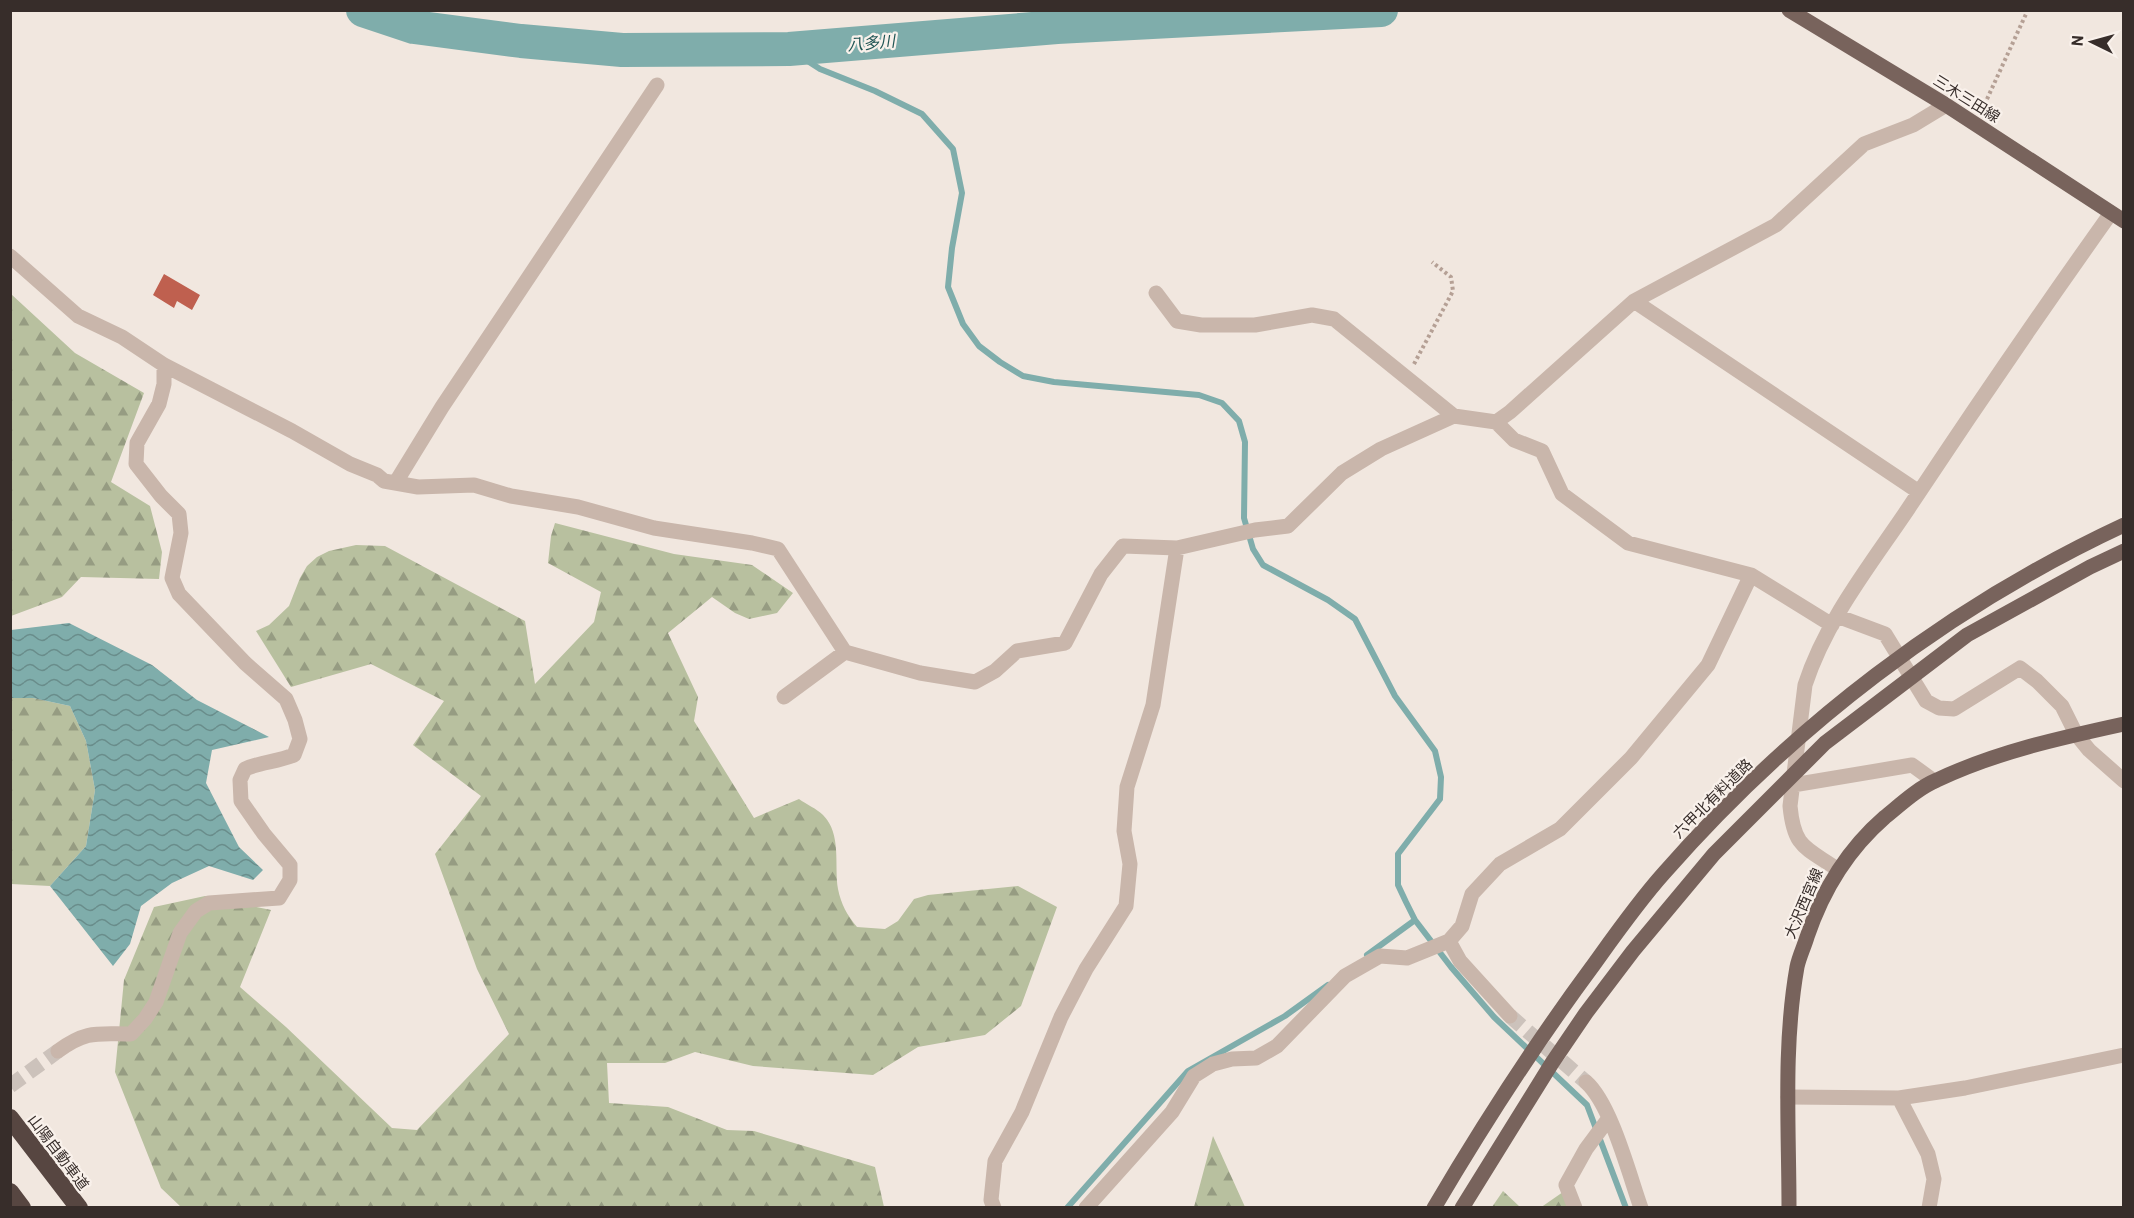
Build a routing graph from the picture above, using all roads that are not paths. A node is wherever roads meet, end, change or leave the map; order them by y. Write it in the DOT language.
graph roads {
  1 [pos="1789,10"];
  2 [pos="657,85"];
  3 [pos="1946,105"];
  4 [pos="2117,217"];
  5 [pos="10,256"];
  6 [pos="1155,293"];
  7 [pos="1635,301"];
  8 [pos="164,365"];
  9 [pos="1454,416"];
  10 [pos="1496,422"];
  11 [pos="396,482"];
  12 [pos="1919,492"];
  13 [pos="2124,525"];
  14 [pos="1177,548"];
  15 [pos="2124,551"];
  16 [pos="1751,575"];
  17 [pos="1834,621"];
  18 [pos="845,652"];
  19 [pos="784,697"];
  20 [pos="2124,724"];
  21 [pos="2076,734"];
  22 [pos="1934,781"];
  23 [pos="2124,781"];
  24 [pos="1793,785"];
  25 [pos="1838,869"];
  26 [pos="1448,942"];
  27 [pos="1510,1017"];
  28 [pos="58,1051"];
  29 [pos="2124,1055"];
  30 [pos="1586,1082"];
  31 [pos="1788,1097"];
  32 [pos="1899,1098"];
  33 [pos="10,1118"];
  34 [pos="1607,1120"];
  35 [pos="10,1192"];
  36 [pos="22,1208"];
  37 [pos="79,1208"];
  38 [pos="994,1208"];
  39 [pos="1086,1208"];
  40 [pos="1434,1208"];
  41 [pos="1462,1208"];
  42 [pos="1575,1208"];
  43 [pos="1641,1208"];
  44 [pos="1789,1208"];
  45 [pos="1929,1208"];
  1 -- 3 [label="main road, 三木三田線"];
  2 -- 11 [label="street"];
  3 -- 4 [label="main road, 三木三田線"];
  3 -- 7 [label="street"];
  4 -- 12 [label="street"];
  5 -- 8 [label="street"];
  6 -- 9 [label="street"];
  7 -- 10 [label="street"];
  7 -- 12 [label="street"];
  8 -- 11 [label="street"];
  8 -- 28 [label="street"];
  9 -- 10 [label="street"];
  9 -- 14 [label="street"];
  10 -- 16 [label="street"];
  11 -- 18 [label="street"];
  12 -- 17 [label="street"];
  13 -- 40 [label="main road, 六甲北有料道路"];
  14 -- 18 [label="street"];
  14 -- 38 [label="street"];
  15 -- 41 [label="main road"];
  16 -- 17 [label="street"];
  16 -- 26 [label="street"];
  17 -- 21 [label="street"];
  17 -- 24 [label="street"];
  18 -- 19 [label="street"];
  20 -- 21 [label="main road, 大沢西宮線"];
  21 -- 22 [label="main road, 大沢西宮線"];
  21 -- 23 [label="street"];
  22 -- 24 [label="street"];
  22 -- 25 [label="main road, 大沢西宮線"];
  24 -- 25 [label="street"];
  25 -- 31 [label="main road, 大沢西宮線"];
  26 -- 27 [label="street"];
  26 -- 39 [label="street"];
  29 -- 32 [label="street"];
  30 -- 34 [label="street"];
  31 -- 32 [label="street"];
  31 -- 44 [label="main road, 大沢西宮線"];
  32 -- 45 [label="street"];
  33 -- 37 [label="highway, 山陽自動車道"];
  34 -- 42 [label="street"];
  34 -- 43 [label="street"];
  35 -- 36 [label="highway"];
}
